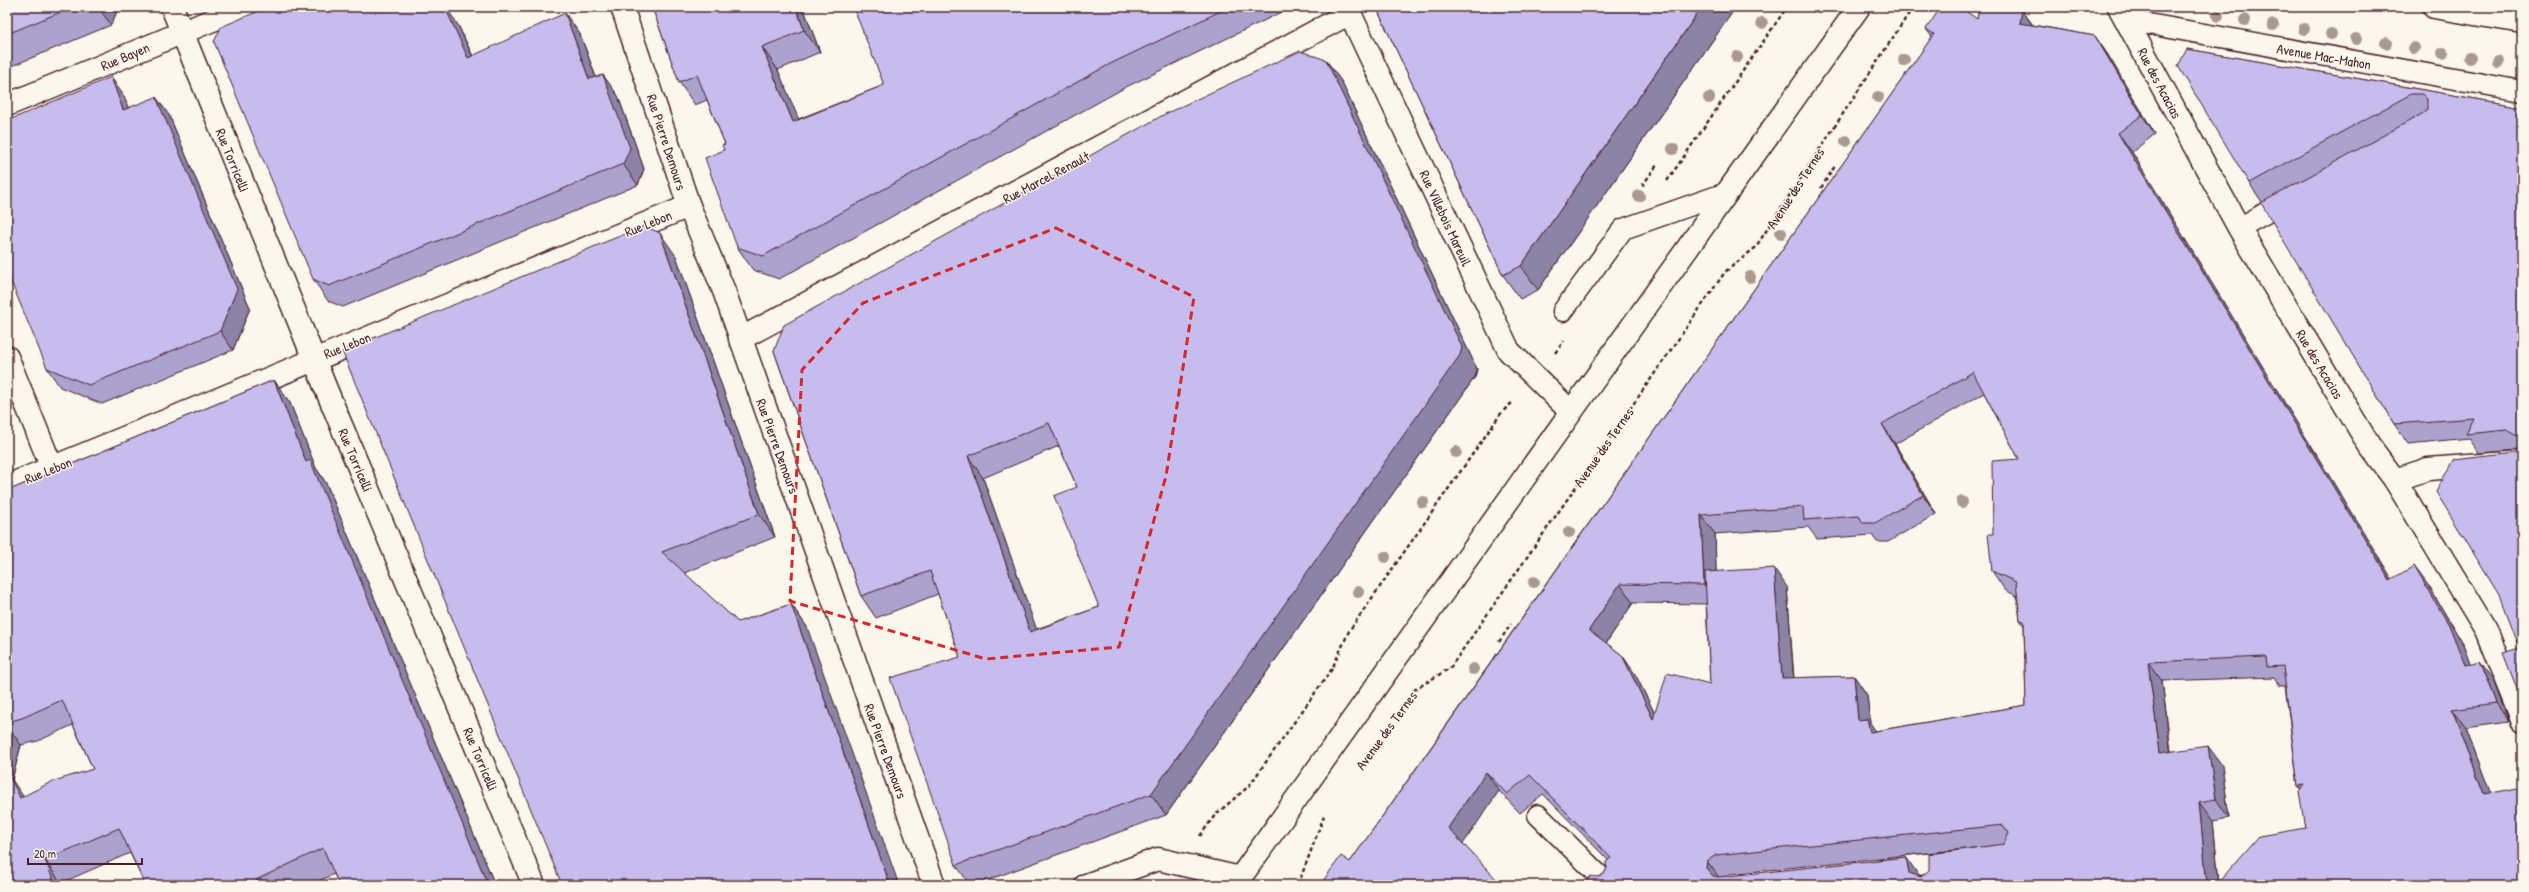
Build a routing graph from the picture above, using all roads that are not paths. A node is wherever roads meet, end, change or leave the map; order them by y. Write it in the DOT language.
graph roads {
  1 [pos="172,7"];
  2 [pos="244,7"];
  3 [pos="622,7"];
  4 [pos="1859,7"];
  5 [pos="2434,7"];
  6 [pos="1349,10"];
  7 [pos="2122,14"];
  8 [pos="2522,22"];
  9 [pos="182,33"];
  10 [pos="2522,91"];
  11 [pos="7,105"];
  12 [pos="2305,191"];
  13 [pos="1729,192"];
  14 [pos="689,206"];
  15 [pos="2238,228"];
  16 [pos="1563,311"];
  17 [pos="740,339"];
  18 [pos="7,357"];
  19 [pos="314,358"];
  20 [pos="1570,411"];
  21 [pos="2522,462"];
  22 [pos="52,468"];
  23 [pos="2396,480"];
  24 [pos="7,486"];
  25 [pos="2522,720"];
  26 [pos="1538,815"];
  27 [pos="1974,858"];
  28 [pos="1929,864"];
  29 [pos="1866,871"];
  30 [pos="1238,882"];
  31 [pos="534,885"];
  32 [pos="934,885"];
  33 [pos="1086,885"];
  34 [pos="1609,885"];
  35 [pos="1932,885"];
  1 -- 9 [label="street, Rue Torricelli"];
  2 -- 9 [label="street, Rue Bayen"];
  3 -- 14 [label="street, Rue Pierre Demours"];
  4 -- 13 [label="street"];
  5 -- 8 [label="street"];
  6 -- 17 [label="street, Rue Marcel Renault"];
  6 -- 20 [label="street, Rue Villebois Mareuil"];
  7 -- 10 [label="lane, Avenue Mac-Mahon"];
  7 -- 15 [label="street, Rue des Acacias"];
  9 -- 11 [label="street, Rue Bayen"];
  9 -- 19 [label="street, Rue Torricelli"];
  12 -- 15 [label="lane"];
  13 -- 16 [label="lane"];
  13 -- 20 [label="street"];
  14 -- 17 [label="street, Rue Pierre Demours"];
  14 -- 19 [label="street, Rue Lebon"];
  15 -- 23 [label="street, Rue des Acacias"];
  17 -- 32 [label="street, Rue Pierre Demours"];
  18 -- 22 [label="street"];
  19 -- 22 [label="street, Rue Lebon"];
  19 -- 31 [label="street, Rue Torricelli"];
  20 -- 30 [label="street"];
  21 -- 23 [label="street"];
  22 -- 24 [label="street, Rue Lebon"];
  23 -- 25 [label="street, Rue des Acacias"];
  26 -- 34 [label="lane"];
  27 -- 28 [label="lane"];
  28 -- 29 [label="lane"];
  28 -- 35 [label="lane"];
  30 -- 33 [label="street"];
}
